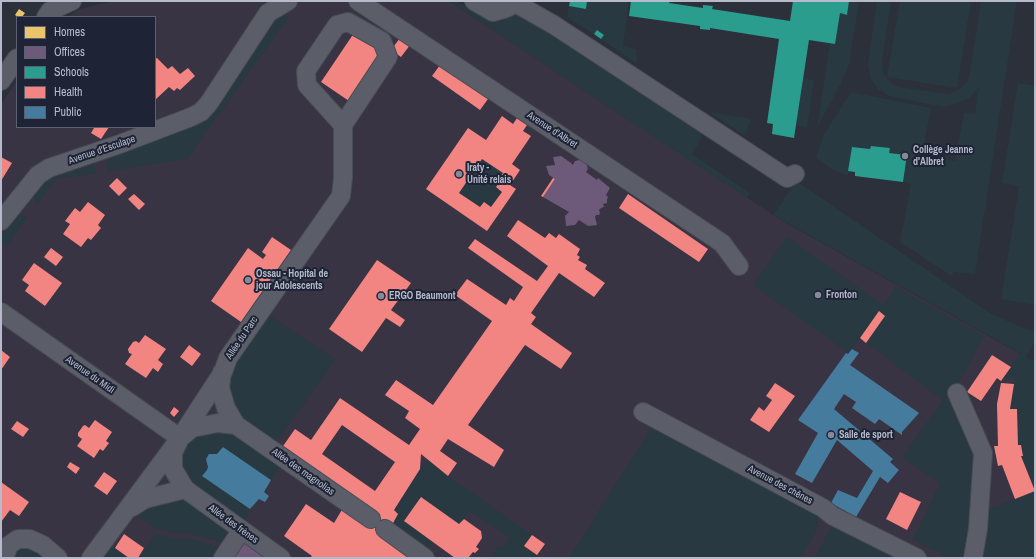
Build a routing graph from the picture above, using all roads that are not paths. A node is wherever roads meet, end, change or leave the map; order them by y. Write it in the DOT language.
graph roads {
  1 [pos="72,1"];
  2 [pos="288,1"];
  3 [pos="358,1"];
  4 [pos="474,1"];
  5 [pos="512,1"];
  6 [pos="47,16"];
  7 [pos="16,59"];
  8 [pos="1,81"];
  9 [pos="343,125"];
  10 [pos="795,174"];
  11 [pos="1,221"];
  12 [pos="739,266"];
  13 [pos="1,312"];
  14 [pos="223,372"];
  15 [pos="957,394"];
  16 [pos="643,412"];
  17 [pos="236,425"];
  18 [pos="180,438"];
  19 [pos="185,489"];
  20 [pos="128,510"];
  21 [pos="247,535"];
  22 [pos="4,558"];
  23 [pos="58,558"];
  24 [pos="91,558"];
  25 [pos="223,558"];
  26 [pos="281,558"];
  27 [pos="425,558"];
  28 [pos="917,558"];
  29 [pos="973,558"];
  1 -- 6 [label="street"];
  2 -- 11 [label="street, Avenue d'Esculape"];
  3 -- 12 [label="street, Avenue d'Albret"];
  4 -- 5 [label="street"];
  5 -- 10 [label="street"];
  7 -- 8 [label="street"];
  9 -- 9 [label="street"];
  9 -- 14 [label="street, Allée du Parc"];
  13 -- 18 [label="street, Avenue du Midi"];
  14 -- 17 [label="street"];
  14 -- 18 [label="street, Allée du Parc"];
  15 -- 29 [label="street"];
  16 -- 28 [label="street, Avenue des chênes"];
  17 -- 18 [label="street"];
  17 -- 27 [label="street, Allée des magnolias"];
  18 -- 19 [label="street"];
  18 -- 20 [label="street, Allée du Parc"];
  19 -- 20 [label="street"];
  19 -- 21 [label="street, Allée des frènes"];
  20 -- 24 [label="street, Allée du Parc"];
  21 -- 25 [label="street"];
  21 -- 26 [label="street, Allée des frènes"];
  22 -- 23 [label="street"];
}
